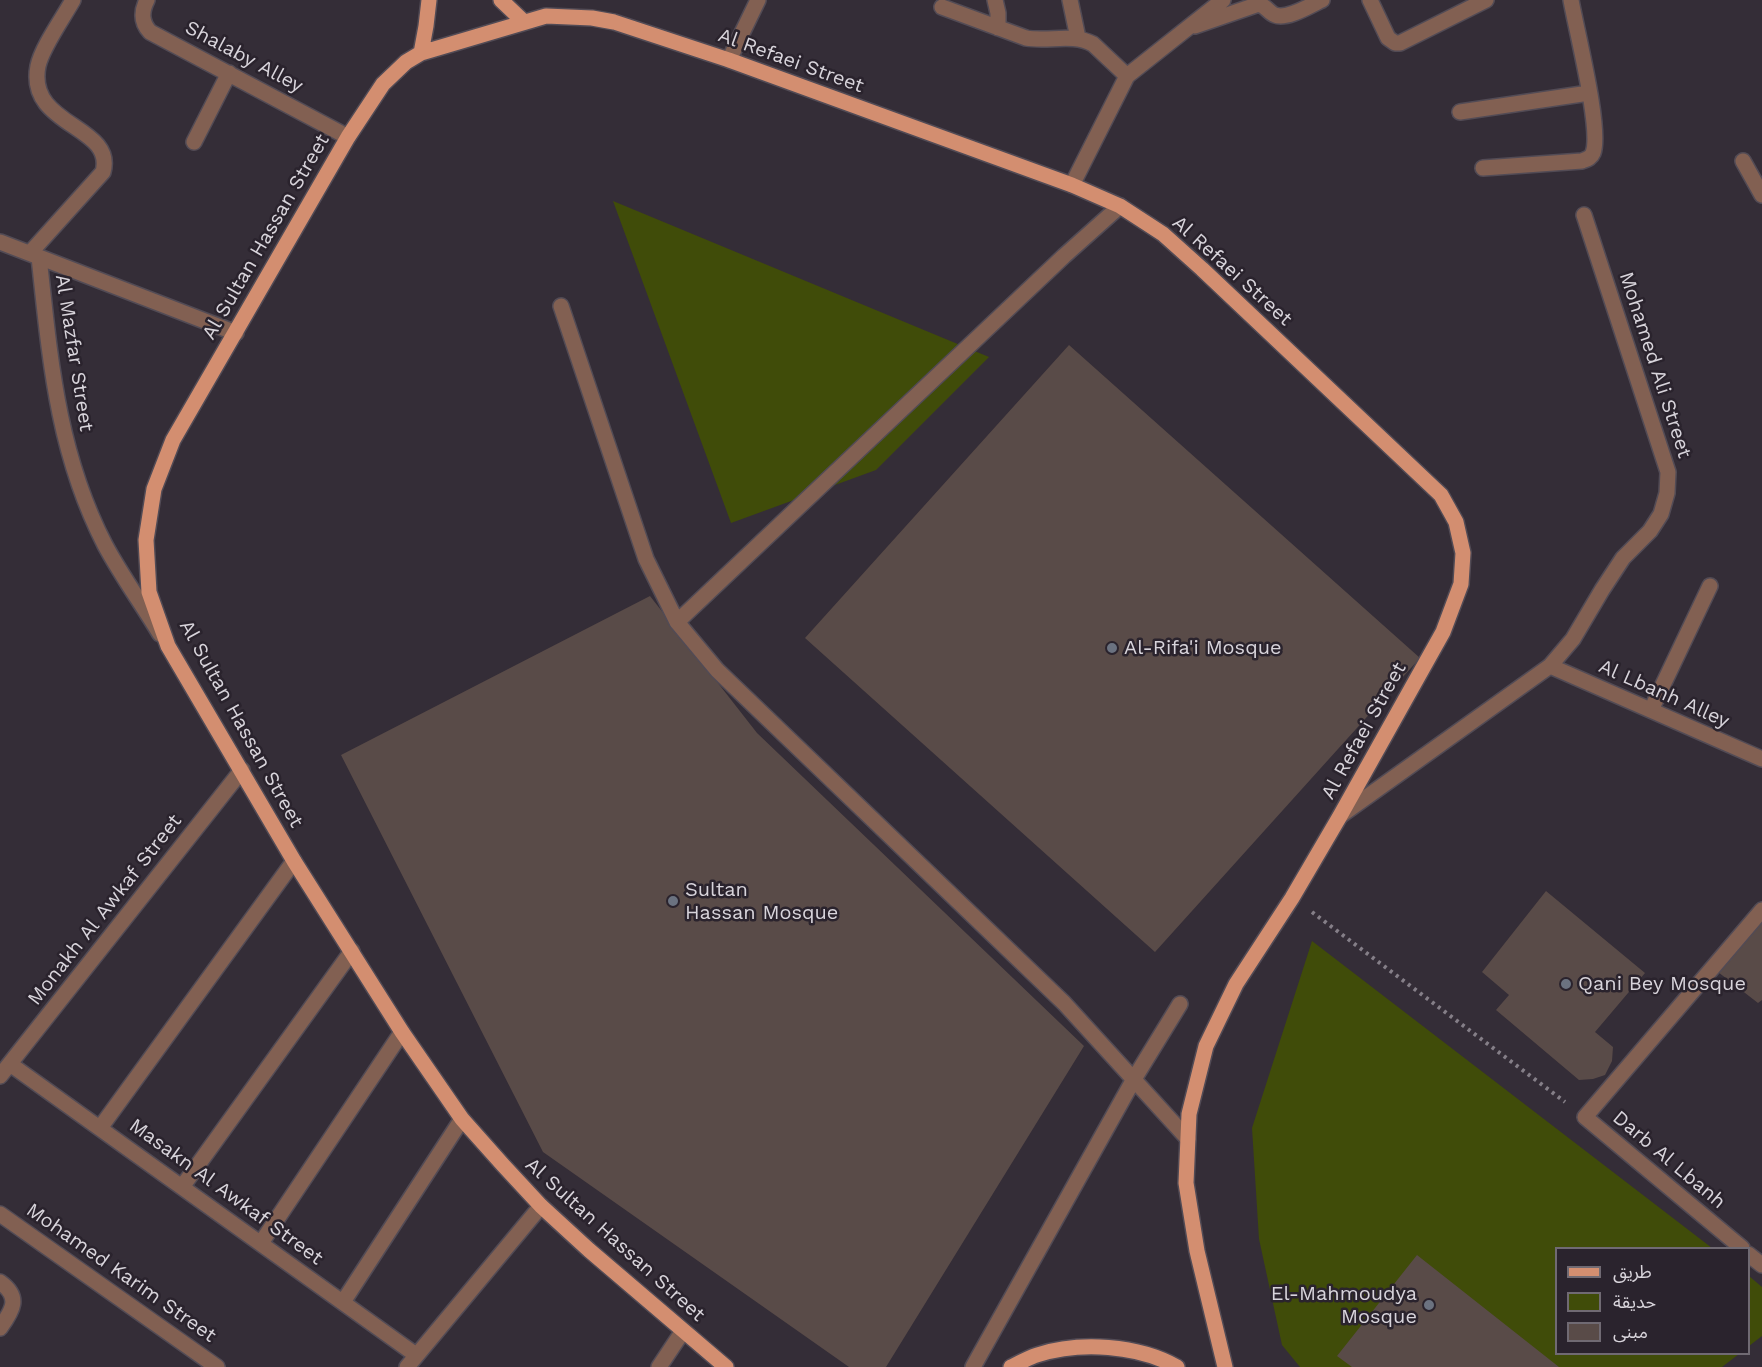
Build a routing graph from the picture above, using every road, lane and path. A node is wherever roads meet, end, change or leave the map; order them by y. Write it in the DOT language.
graph roads {
  1 [pos="73,0"];
  2 [pos="147,0"];
  3 [pos="429,0"];
  4 [pos="501,0"];
  5 [pos="758,0"];
  6 [pos="995,0"];
  7 [pos="1070,0"];
  8 [pos="1223,0"];
  9 [pos="1322,0"];
  10 [pos="1370,0"];
  11 [pos="1486,0"];
  12 [pos="1570,0"];
  13 [pos="942,6"];
  14 [pos="525,22"];
  15 [pos="998,28"];
  16 [pos="1184,30"];
  17 [pos="1078,38"];
  18 [pos="421,53"];
  19 [pos="729,60"];
  20 [pos="230,73"];
  21 [pos="1127,76"];
  22 [pos="1589,93"];
  23 [pos="1460,112"];
  24 [pos="348,137"];
  25 [pos="194,142"];
  26 [pos="1743,161"];
  27 [pos="1483,168"];
  28 [pos="1072,184"];
  29 [pos="1762,195"];
  30 [pos="1120,206"];
  31 [pos="1584,215"];
  32 [pos="0,242"];
  33 [pos="34,255"];
  34 [pos="561,306"];
  35 [pos="236,333"];
  36 [pos="1710,586"];
  37 [pos="677,622"];
  38 [pos="168,646"];
  39 [pos="1550,666"];
  40 [pos="1650,710"];
  41 [pos="1762,759"];
  42 [pos="242,770"];
  43 [pos="1340,816"];
  44 [pos="294,861"];
  45 [pos="1292,898"];
  46 [pos="1762,910"];
  47 [pos="352,951"];
  48 [pos="1180,1004"];
  49 [pos="402,1032"];
  50 [pos="5,1070"];
  51 [pos="1134,1079"];
  52 [pos="1585,1117"];
  53 [pos="462,1119"];
  54 [pos="100,1128"];
  55 [pos="1188,1139"];
  56 [pos="182,1187"];
  57 [pos="541,1206"];
  58 [pos="0,1214"];
  59 [pos="261,1243"];
  60 [pos="1741,1247"];
  61 [pos="1750,1255"];
  62 [pos="1762,1265"];
  63 [pos="0,1281"];
  64 [pos="343,1302"];
  65 [pos="0,1328"];
  66 [pos="683,1331"];
  67 [pos="412,1361"];
  68 [pos="217,1367"];
  69 [pos="659,1367"];
  70 [pos="726,1367"];
  71 [pos="973,1367"];
  72 [pos="1011,1367"];
  73 [pos="1178,1367"];
  74 [pos="1225,1367"];
  1 -- 33 [label="street"];
  2 -- 20 [label="street, Shalaby Alley"];
  3 -- 18 [label="main road"];
  4 -- 14 [label="main road"];
  5 -- 19 [label="street"];
  6 -- 15 [label="street"];
  7 -- 17 [label="street"];
  8 -- 16 [label="street"];
  9 -- 16 [label="street"];
  10 -- 11 [label="street"];
  12 -- 22 [label="street"];
  13 -- 15 [label="street"];
  14 -- 18 [label="main road, Al Sultan Hassan Street"];
  14 -- 19 [label="main road, Al Refaei Street"];
  15 -- 17 [label="street"];
  16 -- 21 [label="street"];
  17 -- 21 [label="street"];
  18 -- 24 [label="main road, Al Sultan Hassan Street"];
  19 -- 28 [label="main road, Al Refaei Street"];
  20 -- 24 [label="street, Shalaby Alley"];
  20 -- 25 [label="street"];
  21 -- 28 [label="street"];
  22 -- 23 [label="street"];
  22 -- 27 [label="street"];
  24 -- 35 [label="main road, Al Sultan Hassan Street"];
  26 -- 29 [label="street"];
  28 -- 30 [label="main road, Al Refaei Street"];
  30 -- 37 [label="street"];
  30 -- 43 [label="main road, Al Refaei Street"];
  31 -- 39 [label="street, Mohamed Ali Street"];
  32 -- 33 [label="street, Al Mazfar Street"];
  33 -- 35 [label="street, Al Mazfar Street"];
  33 -- 38 [label="street, Al Mazfar Street"];
  34 -- 37 [label="street"];
  35 -- 38 [label="main road, Al Sultan Hassan Street"];
  36 -- 40 [label="street"];
  37 -- 51 [label="street"];
  38 -- 42 [label="main road, Al Sultan Hassan Street"];
  39 -- 40 [label="street, Al Lbanh Alley"];
  39 -- 43 [label="street, Mohamed Ali Street"];
  40 -- 41 [label="street, Al Lbanh Alley"];
  42 -- 44 [label="main road, Al Sultan Hassan Street"];
  42 -- 50 [label="street, Monakh Al Awkaf Street"];
  43 -- 45 [label="main road, Al Refaei Street"];
  44 -- 47 [label="main road, Al Sultan Hassan Street"];
  44 -- 54 [label="street"];
  45 -- 52 [label="path"];
  45 -- 55 [label="main road, Al Refaei Street"];
  46 -- 52 [label="street, Darb Al Lbanh"];
  47 -- 49 [label="main road, Al Sultan Hassan Street"];
  47 -- 56 [label="street"];
  48 -- 51 [label="street"];
  49 -- 53 [label="main road, Al Sultan Hassan Street"];
  49 -- 59 [label="street"];
  50 -- 54 [label="street, Masakn Al Awkaf Street"];
  51 -- 55 [label="street"];
  51 -- 71 [label="street"];
  52 -- 60 [label="street, Darb Al Lbanh"];
  53 -- 57 [label="main road, Al Sultan Hassan Street"];
  53 -- 64 [label="street"];
  54 -- 56 [label="street, Masakn Al Awkaf Street"];
  55 -- 74 [label="main road, Al Refaei Street"];
  56 -- 59 [label="street, Masakn Al Awkaf Street"];
  57 -- 66 [label="main road, Al Sultan Hassan Street"];
  57 -- 67 [label="street, Masakn Al Awkaf Street"];
  58 -- 68 [label="street, Mohamed Karim Street"];
  59 -- 64 [label="street, Masakn Al Awkaf Street"];
  61 -- 62 [label="street"];
  63 -- 65 [label="street"];
  64 -- 67 [label="street, Masakn Al Awkaf Street"];
  66 -- 69 [label="street"];
  66 -- 70 [label="main road, Al Sultan Hassan Street"];
  72 -- 73 [label="main road"];
}
